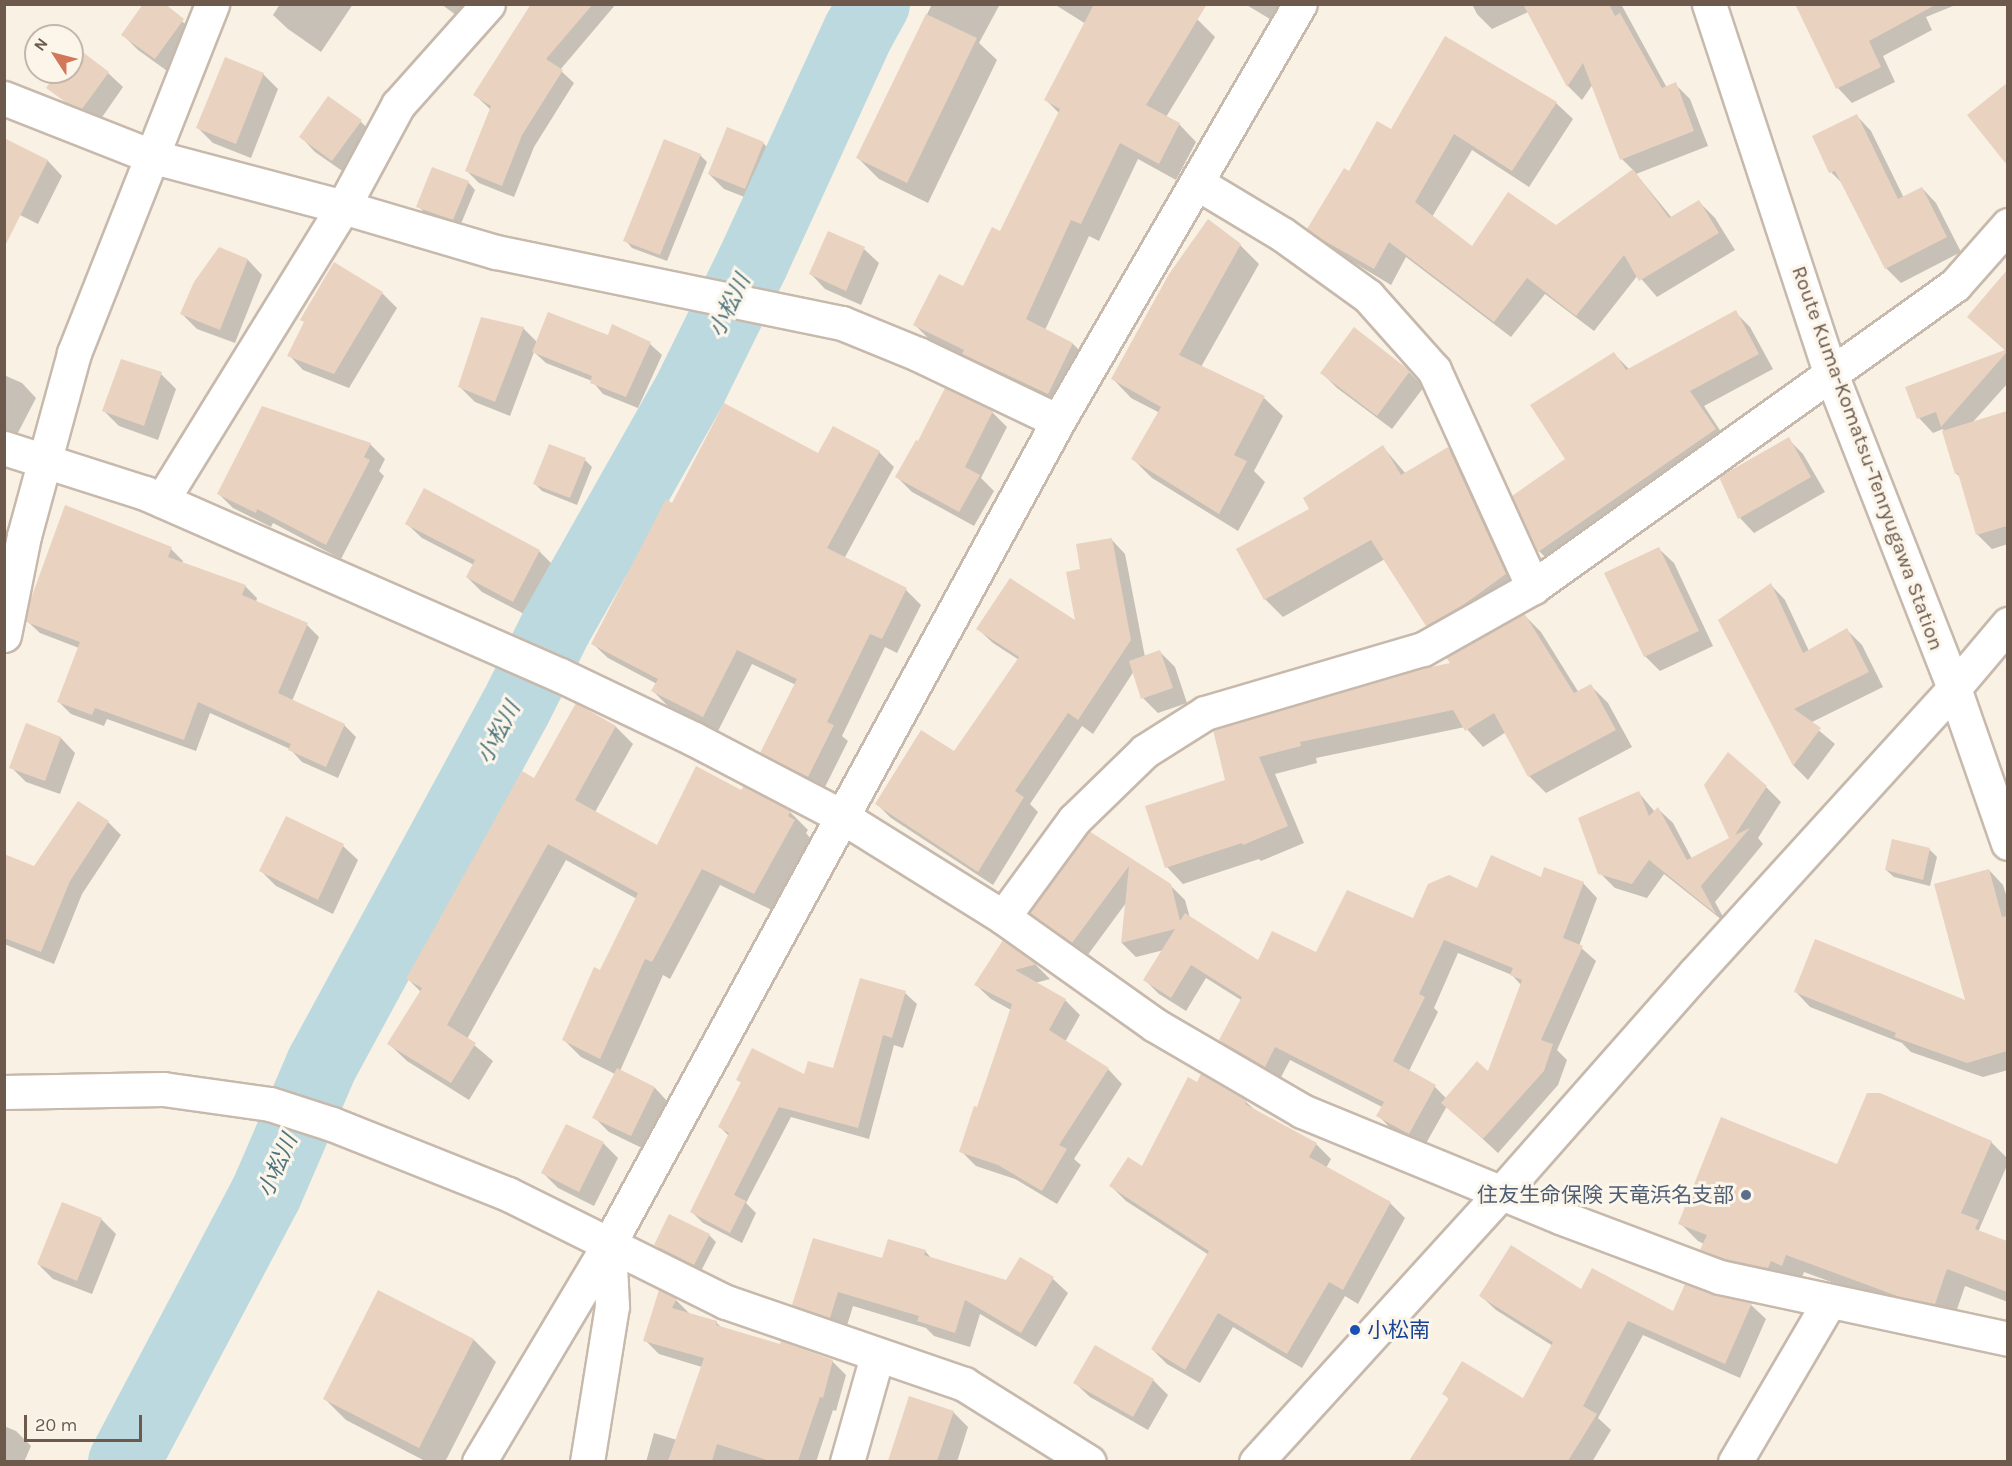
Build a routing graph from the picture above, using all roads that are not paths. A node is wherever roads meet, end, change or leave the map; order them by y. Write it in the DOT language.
graph roads {
  1 [pos="212,4"];
  2 [pos="488,4"];
  3 [pos="1300,4"];
  4 [pos="1709,4"];
  5 [pos="4,98"];
  6 [pos="154,157"];
  7 [pos="1197,183"];
  8 [pos="343,207"];
  9 [pos="2007,225"];
  10 [pos="1831,374"];
  11 [pos="1058,421"];
  12 [pos="4,448"];
  13 [pos="46,462"];
  14 [pos="162,500"];
  15 [pos="1533,587"];
  16 [pos="2007,624"];
  17 [pos="4,635"];
  18 [pos="1954,688"];
  19 [pos="841,816"];
  20 [pos="2007,843"];
  21 [pos="1003,917"];
  22 [pos="4,1092"];
  23 [pos="1501,1193"];
  24 [pos="609,1244"];
  25 [pos="1829,1302"];
  26 [pos="2007,1339"];
  27 [pos="877,1356"];
  28 [pos="479,1461"];
  29 [pos="587,1461"];
  30 [pos="847,1461"];
  31 [pos="1089,1461"];
  32 [pos="1256,1461"];
  33 [pos="1735,1461"];
  1 -- 6 [label="street"];
  2 -- 8 [label="street"];
  3 -- 7 [label="street"];
  4 -- 10 [label="street, Route Kuma-Komatsu-Tenryugawa Station"];
  5 -- 6 [label="street"];
  6 -- 8 [label="street"];
  6 -- 13 [label="street"];
  7 -- 11 [label="street"];
  7 -- 15 [label="street"];
  8 -- 11 [label="street"];
  8 -- 14 [label="street"];
  9 -- 10 [label="street"];
  10 -- 15 [label="street"];
  10 -- 18 [label="street, Route Kuma-Komatsu-Tenryugawa Station"];
  11 -- 19 [label="street"];
  12 -- 13 [label="street"];
  13 -- 14 [label="street"];
  13 -- 17 [label="street"];
  14 -- 19 [label="street"];
  15 -- 21 [label="street"];
  16 -- 18 [label="street"];
  18 -- 20 [label="street, Route Kuma-Komatsu-Tenryugawa Station"];
  18 -- 23 [label="street"];
  19 -- 21 [label="street"];
  19 -- 24 [label="street"];
  21 -- 23 [label="street"];
  22 -- 24 [label="street"];
  23 -- 25 [label="street"];
  23 -- 32 [label="street"];
  24 -- 27 [label="street"];
  24 -- 28 [label="street"];
  24 -- 29 [label="street"];
  25 -- 26 [label="street"];
  25 -- 33 [label="street"];
  27 -- 30 [label="street"];
  27 -- 31 [label="street"];
}
